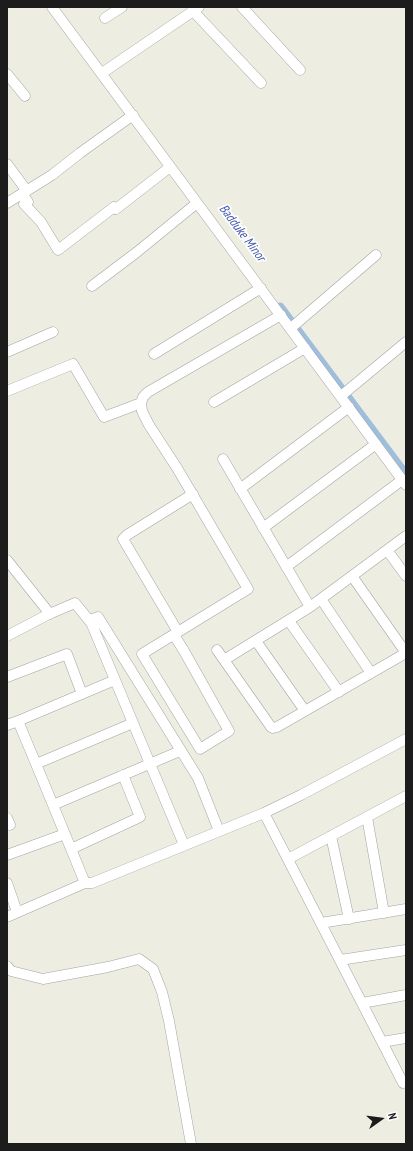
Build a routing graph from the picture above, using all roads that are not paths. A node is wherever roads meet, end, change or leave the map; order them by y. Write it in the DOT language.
graph roads {
  1 [pos="52,7"];
  2 [pos="122,7"];
  3 [pos="242,7"];
  4 [pos="196,9"];
  5 [pos="105,18"];
  6 [pos="300,70"];
  7 [pos="102,73"];
  8 [pos="7,74"];
  9 [pos="261,83"];
  10 [pos="25,96"];
  11 [pos="133,115"];
  12 [pos="7,164"];
  13 [pos="170,167"];
  14 [pos="25,192"];
  15 [pos="7,203"];
  16 [pos="197,203"];
  17 [pos="376,255"];
  18 [pos="92,286"];
  19 [pos="261,288"];
  20 [pos="281,315"];
  21 [pos="291,328"];
  22 [pos="53,332"];
  23 [pos="406,342"];
  24 [pos="306,348"];
  25 [pos="7,352"];
  26 [pos="154,354"];
  27 [pos="7,392"];
  28 [pos="345,393"];
  29 [pos="214,402"];
  30 [pos="141,403"];
  31 [pos="349,406"];
  32 [pos="376,444"];
  33 [pos="223,459"];
  34 [pos="404,483"];
  35 [pos="240,489"];
  36 [pos="192,494"];
  37 [pos="263,528"];
  38 [pos="406,536"];
  39 [pos="387,550"];
  40 [pos="7,560"];
  41 [pos="286,567"];
  42 [pos="352,576"];
  43 [pos="406,576"];
  44 [pos="321,599"];
  45 [pos="310,607"];
  46 [pos="50,614"];
  47 [pos="289,621"];
  48 [pos="92,624"];
  49 [pos="176,634"];
  50 [pos="7,636"];
  51 [pos="256,641"];
  52 [pos="217,650"];
  53 [pos="406,653"];
  54 [pos="224,660"];
  55 [pos="371,673"];
  56 [pos="7,676"];
  57 [pos="115,680"];
  58 [pos="338,692"];
  59 [pos="82,694"];
  60 [pos="306,710"];
  61 [pos="18,720"];
  62 [pos="133,723"];
  63 [pos="7,725"];
  64 [pos="406,739"];
  65 [pos="180,751"];
  66 [pos="36,764"];
  67 [pos="150,764"];
  68 [pos="123,775"];
  69 [pos="406,796"];
  70 [pos="406,804"];
  71 [pos="53,805"];
  72 [pos="264,813"];
  73 [pos="367,817"];
  74 [pos="219,831"];
  75 [pos="65,834"];
  76 [pos="331,836"];
  77 [pos="184,845"];
  78 [pos="71,849"];
  79 [pos="7,855"];
  80 [pos="288,859"];
  81 [pos="7,883"];
  82 [pos="85,883"];
  83 [pos="406,909"];
  84 [pos="18,912"];
  85 [pos="384,913"];
  86 [pos="7,917"];
  87 [pos="349,919"];
  88 [pos="321,923"];
  89 [pos="406,950"];
  90 [pos="340,960"];
  91 [pos="7,966"];
  92 [pos="406,995"];
  93 [pos="362,1003"];
  94 [pos="380,1038"];
  95 [pos="406,1038"];
  96 [pos="405,1084"];
  97 [pos="191,1144"];
  1 -- 7 [label="street"];
  2 -- 5 [label="street"];
  3 -- 6 [label="street"];
  4 -- 7 [label="street"];
  4 -- 9 [label="street"];
  7 -- 11 [label="street"];
  8 -- 10 [label="street"];
  11 -- 13 [label="street"];
  11 -- 14 [label="street"];
  12 -- 14 [label="street"];
  13 -- 14 [label="street"];
  13 -- 16 [label="street"];
  14 -- 15 [label="street"];
  16 -- 18 [label="street"];
  16 -- 19 [label="street"];
  17 -- 21 [label="street"];
  19 -- 20 [label="street"];
  19 -- 26 [label="street"];
  20 -- 21 [label="street"];
  20 -- 30 [label="street"];
  21 -- 24 [label="street"];
  22 -- 25 [label="street"];
  23 -- 28 [label="street"];
  24 -- 28 [label="street"];
  24 -- 29 [label="street"];
  27 -- 30 [label="street"];
  28 -- 31 [label="street"];
  30 -- 36 [label="street"];
  31 -- 32 [label="street"];
  31 -- 35 [label="street"];
  32 -- 34 [label="street"];
  32 -- 37 [label="street"];
  33 -- 35 [label="street"];
  34 -- 41 [label="street"];
  35 -- 37 [label="street"];
  36 -- 49 [label="street"];
  36 -- 49 [label="street"];
  37 -- 41 [label="street"];
  38 -- 39 [label="street"];
  39 -- 42 [label="street"];
  39 -- 43 [label="street"];
  40 -- 46 [label="street"];
  41 -- 45 [label="street"];
  42 -- 44 [label="street"];
  42 -- 53 [label="street"];
  44 -- 45 [label="street"];
  44 -- 55 [label="street"];
  45 -- 47 [label="street"];
  46 -- 48 [label="street"];
  46 -- 50 [label="street"];
  47 -- 51 [label="street"];
  47 -- 58 [label="street"];
  48 -- 57 [label="street"];
  48 -- 65 [label="street"];
  49 -- 49 [label="street"];
  51 -- 54 [label="street"];
  51 -- 60 [label="street"];
  52 -- 54 [label="street"];
  53 -- 55 [label="street"];
  54 -- 60 [label="street"];
  55 -- 58 [label="street"];
  56 -- 59 [label="street"];
  57 -- 59 [label="street"];
  57 -- 62 [label="street"];
  58 -- 60 [label="street"];
  59 -- 61 [label="street"];
  61 -- 63 [label="street"];
  61 -- 66 [label="street"];
  62 -- 66 [label="street"];
  62 -- 67 [label="street"];
  64 -- 72 [label="street"];
  65 -- 67 [label="street"];
  65 -- 74 [label="street"];
  66 -- 71 [label="street"];
  67 -- 68 [label="street"];
  67 -- 77 [label="street"];
  68 -- 71 [label="street"];
  68 -- 78 [label="street"];
  69 -- 70 [label="street"];
  69 -- 73 [label="street"];
  71 -- 75 [label="street"];
  72 -- 74 [label="street"];
  72 -- 80 [label="street"];
  73 -- 76 [label="street"];
  73 -- 85 [label="street"];
  74 -- 77 [label="street"];
  75 -- 78 [label="street"];
  75 -- 79 [label="street"];
  76 -- 80 [label="street"];
  76 -- 87 [label="street"];
  77 -- 82 [label="street"];
  78 -- 82 [label="street"];
  80 -- 88 [label="street"];
  81 -- 84 [label="street"];
  82 -- 84 [label="street"];
  83 -- 85 [label="street"];
  84 -- 86 [label="street"];
  85 -- 87 [label="street"];
  87 -- 88 [label="street"];
  88 -- 90 [label="street"];
  89 -- 90 [label="street"];
  90 -- 93 [label="street"];
  91 -- 97 [label="street"];
  92 -- 93 [label="street"];
  93 -- 94 [label="street"];
  94 -- 95 [label="street"];
  94 -- 96 [label="street"];
}
